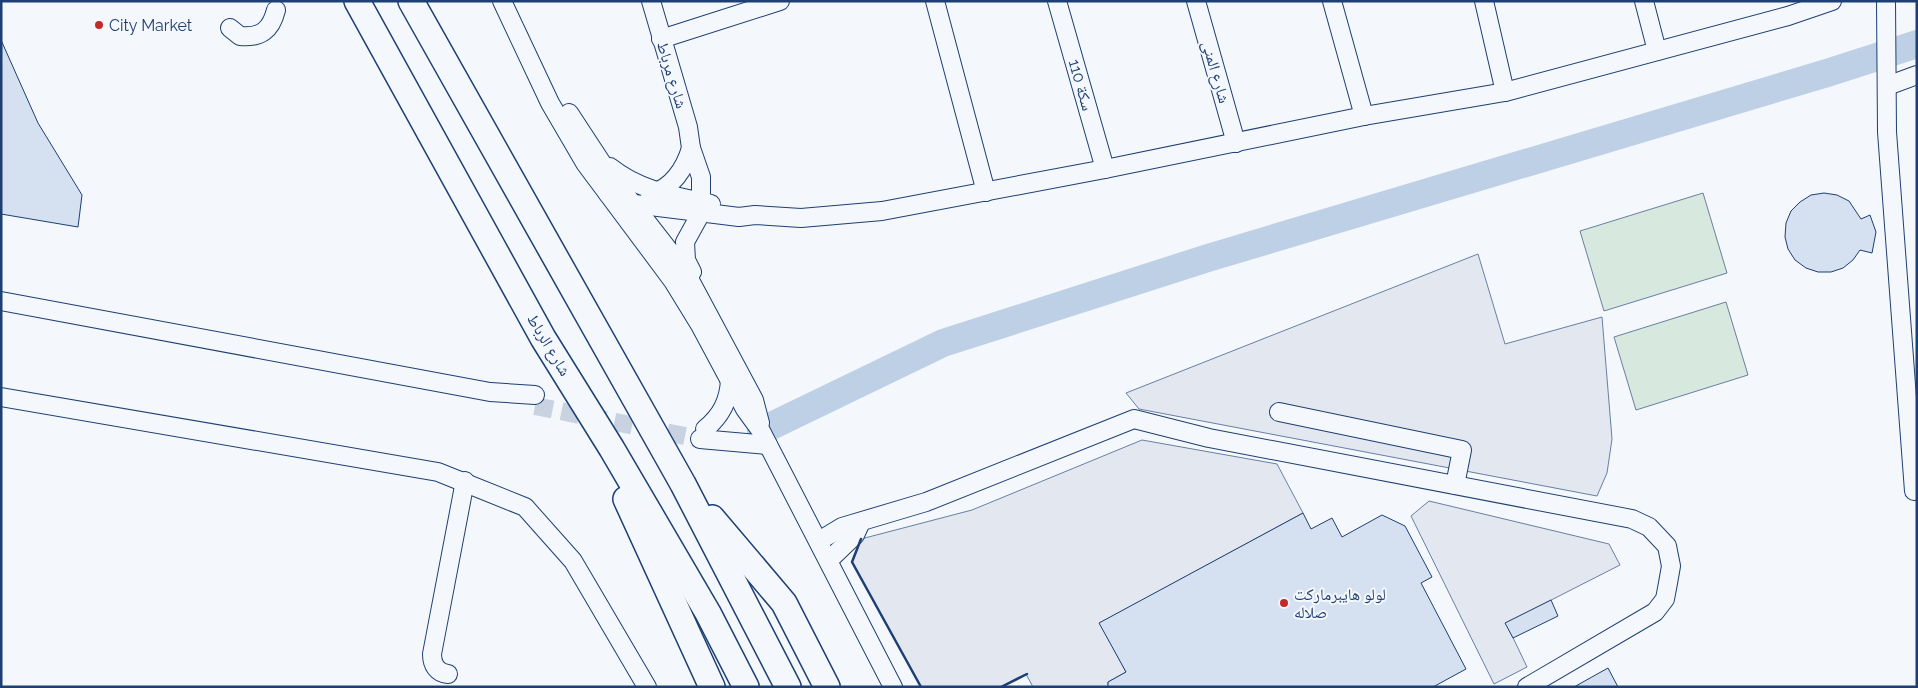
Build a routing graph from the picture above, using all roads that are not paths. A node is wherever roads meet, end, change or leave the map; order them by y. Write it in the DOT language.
graph roads {
  1 [pos="356,1"];
  2 [pos="411,1"];
  3 [pos="502,1"];
  4 [pos="513,1"];
  5 [pos="651,1"];
  6 [pos="780,1"];
  7 [pos="935,1"];
  8 [pos="1057,1"];
  9 [pos="1196,1"];
  10 [pos="1332,1"];
  11 [pos="1484,1"];
  12 [pos="1644,1"];
  13 [pos="1832,1"];
  14 [pos="1886,1"];
  15 [pos="1786,9"];
  16 [pos="276,10"];
  17 [pos="230,28"];
  18 [pos="661,39"];
  19 [pos="1657,51"];
  20 [pos="1917,74"];
  21 [pos="1888,86"];
  22 [pos="1505,92"];
  23 [pos="1364,116"];
  24 [pos="1236,142"];
  25 [pos="691,148"];
  26 [pos="595,154"];
  27 [pos="1105,169"];
  28 [pos="657,192"];
  29 [pos="986,192"];
  30 [pos="608,194"];
  31 [pos="634,204"];
  32 [pos="702,207"];
  33 [pos="631,224"];
  34 [pos="696,290"];
  35 [pos="1,301"];
  36 [pos="730,380"];
  37 [pos="1,397"];
  38 [pos="535,401"];
  39 [pos="1279,412"];
  40 [pos="764,438"];
  41 [pos="612,449"];
  42 [pos="465,482"];
  43 [pos="683,484"];
  44 [pos="1455,485"];
  45 [pos="1914,491"];
  46 [pos="861,522"];
  47 [pos="819,541"];
  48 [pos="829,560"];
  49 [pos="448,674"];
  50 [pos="648,687"];
  51 [pos="712,687"];
  52 [pos="746,687"];
  53 [pos="788,687"];
  54 [pos="827,687"];
  55 [pos="893,687"];
  56 [pos="1527,687"];
  1 -- 41 [label="highway, شارع الرباط"];
  2 -- 43 [label="highway"];
  3 -- 30 [label="street"];
  4 -- 26 [label="street"];
  5 -- 18 [label="street, شارع مرباط"];
  6 -- 18 [label="street"];
  7 -- 29 [label="street"];
  8 -- 27 [label="street, سكة 110"];
  9 -- 24 [label="street, شارع المنى"];
  10 -- 23 [label="street"];
  11 -- 22 [label="street"];
  12 -- 19 [label="street"];
  13 -- 15 [label="street"];
  14 -- 21 [label="street"];
  15 -- 19 [label="street"];
  16 -- 17 [label="street"];
  18 -- 25 [label="street, شارع مرباط"];
  19 -- 22 [label="street"];
  20 -- 21 [label="street"];
  21 -- 45 [label="street"];
  22 -- 23 [label="street"];
  23 -- 24 [label="street"];
  24 -- 27 [label="street"];
  25 -- 28 [label="street"];
  25 -- 32 [label="street, شارع مرباط"];
  26 -- 28 [label="street"];
  26 -- 31 [label="street"];
  27 -- 29 [label="street"];
  28 -- 31 [label="street"];
  28 -- 32 [label="street"];
  29 -- 32 [label="street"];
  30 -- 31 [label="street"];
  30 -- 33 [label="street"];
  31 -- 32 [label="street"];
  31 -- 33 [label="street"];
  31 -- 34 [label="street"];
  32 -- 34 [label="street"];
  33 -- 36 [label="street"];
  34 -- 40 [label="street"];
  35 -- 38 [label="street"];
  36 -- 40 [label="street"];
  36 -- 40 [label="street"];
  37 -- 42 [label="street"];
  39 -- 44 [label="street"];
  40 -- 47 [label="street"];
  41 -- 51 [label="highway"];
  41 -- 52 [label="highway, شارع الرباط"];
  42 -- 49 [label="street"];
  42 -- 50 [label="street"];
  43 -- 53 [label="highway"];
  43 -- 54 [label="highway"];
  44 -- 46 [label="street"];
  44 -- 56 [label="street"];
  46 -- 47 [label="street"];
  46 -- 48 [label="street"];
  47 -- 48 [label="street"];
  48 -- 55 [label="street"];
}
